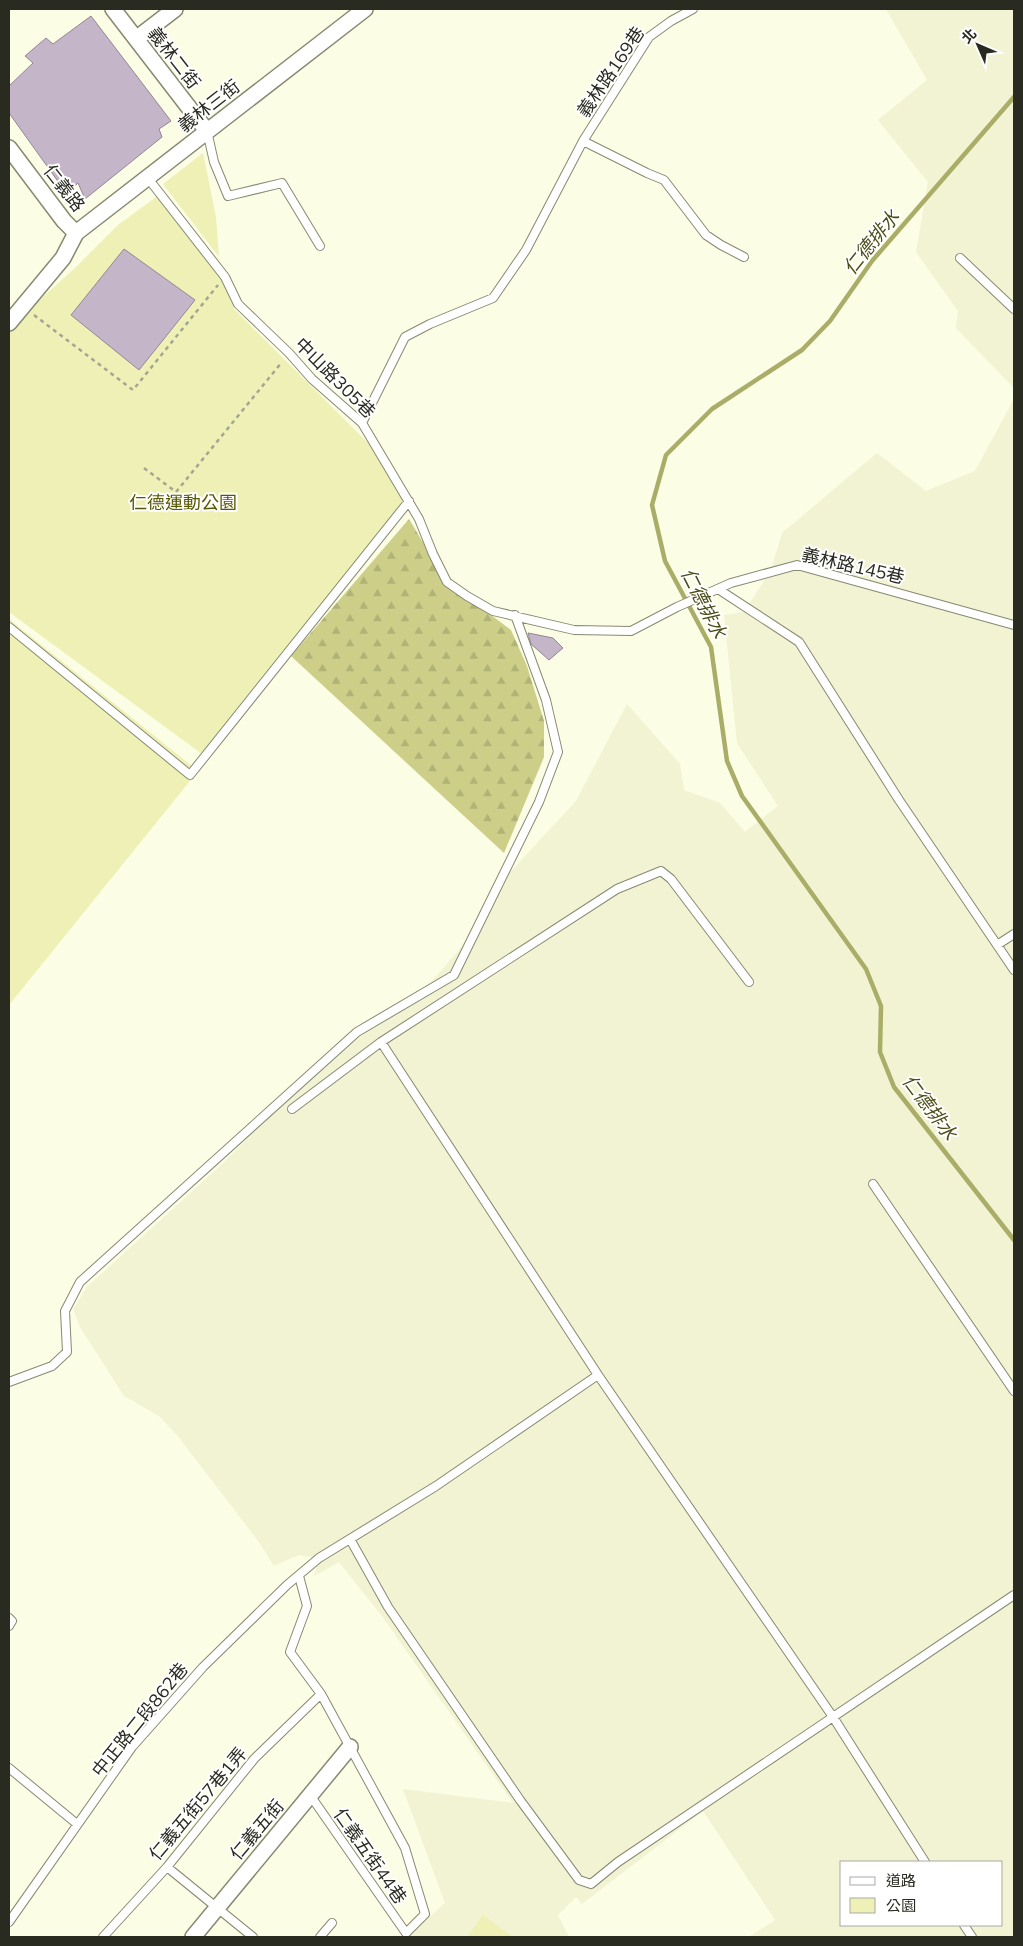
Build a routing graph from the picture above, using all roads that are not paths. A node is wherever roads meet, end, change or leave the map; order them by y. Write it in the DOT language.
graph roads {
  1 [pos="113,9"];
  2 [pos="175,9"];
  3 [pos="365,9"];
  4 [pos="693,9"];
  5 [pos="136,39"];
  6 [pos="207,131"];
  7 [pos="583,141"];
  8 [pos="9,148"];
  9 [pos="147,177"];
  10 [pos="76,232"];
  11 [pos="320,246"];
  12 [pos="744,257"];
  13 [pos="960,258"];
  14 [pos="1014,309"];
  15 [pos="9,323"];
  16 [pos="362,423"];
  17 [pos="408,501"];
  18 [pos="718,589"];
  19 [pos="515,615"];
  20 [pos="1014,625"];
  21 [pos="9,627"];
  22 [pos="1014,934"];
  23 [pos="997,945"];
  24 [pos="1014,970"];
  25 [pos="749,982"];
  26 [pos="381,1042"];
  27 [pos="292,1109"];
  28 [pos="873,1184"];
  29 [pos="598,1375"];
  30 [pos="9,1382"];
  31 [pos="1014,1391"];
  32 [pos="350,1539"];
  33 [pos="299,1576"];
  34 [pos="1014,1595"];
  35 [pos="321,1694"];
  36 [pos="833,1717"];
  37 [pos="350,1747"];
  38 [pos="9,1768"];
  39 [pos="310,1796"];
  40 [pos="77,1824"];
  41 [pos="923,1861"];
  42 [pos="167,1867"];
  43 [pos="218,1908"];
  44 [pos="9,1922"];
  45 [pos="332,1923"];
  46 [pos="965,1926"];
  47 [pos="103,1937"];
  48 [pos="194,1937"];
  49 [pos="253,1937"];
  50 [pos="320,1937"];
  51 [pos="972,1937"];
  1 -- 5 [label="street, 義林二街"];
  2 -- 5 [label="street"];
  3 -- 6 [label="street, 義林三街"];
  4 -- 7 [label="lane, 義林路169巷"];
  5 -- 6 [label="street, 義林二街"];
  6 -- 9 [label="street, 義林三街"];
  6 -- 11 [label="lane"];
  7 -- 12 [label="lane"];
  7 -- 16 [label="lane, 義林路169巷"];
  8 -- 10 [label="street, 仁義路"];
  9 -- 10 [label="street, 義林三街"];
  9 -- 16 [label="lane, 中山路305巷"];
  10 -- 15 [label="street, 仁義路"];
  13 -- 14 [label="lane"];
  16 -- 17 [label="lane, 中山路305巷"];
  17 -- 19 [label="lane, 中山路305巷"];
  17 -- 21 [label="lane"];
  18 -- 19 [label="lane, 義林路145巷"];
  18 -- 20 [label="lane, 義林路145巷"];
  18 -- 23 [label="lane"];
  19 -- 30 [label="lane"];
  22 -- 23 [label="lane"];
  23 -- 24 [label="lane"];
  25 -- 26 [label="lane"];
  26 -- 27 [label="lane"];
  26 -- 29 [label="lane"];
  28 -- 31 [label="lane"];
  29 -- 32 [label="lane, 中正路二段862巷"];
  29 -- 36 [label="lane"];
  32 -- 33 [label="lane, 中正路二段862巷"];
  32 -- 36 [label="lane"];
  33 -- 35 [label="lane"];
  33 -- 40 [label="lane, 中正路二段862巷"];
  34 -- 36 [label="lane"];
  35 -- 37 [label="lane"];
  35 -- 42 [label="lane, 仁義五街57巷1弄"];
  36 -- 41 [label="lane"];
  37 -- 39 [label="street, 仁義五街"];
  37 -- 39 [label="lane, 仁義五街44巷"];
  38 -- 40 [label="lane"];
  39 -- 43 [label="street, 仁義五街"];
  40 -- 44 [label="lane, 中正路二段862巷"];
  42 -- 43 [label="lane"];
  42 -- 47 [label="lane, 仁義五街57巷1弄"];
  43 -- 48 [label="street, 仁義五街"];
  43 -- 49 [label="lane"];
  45 -- 50 [label="lane"];
  46 -- 51 [label="lane"];
}
